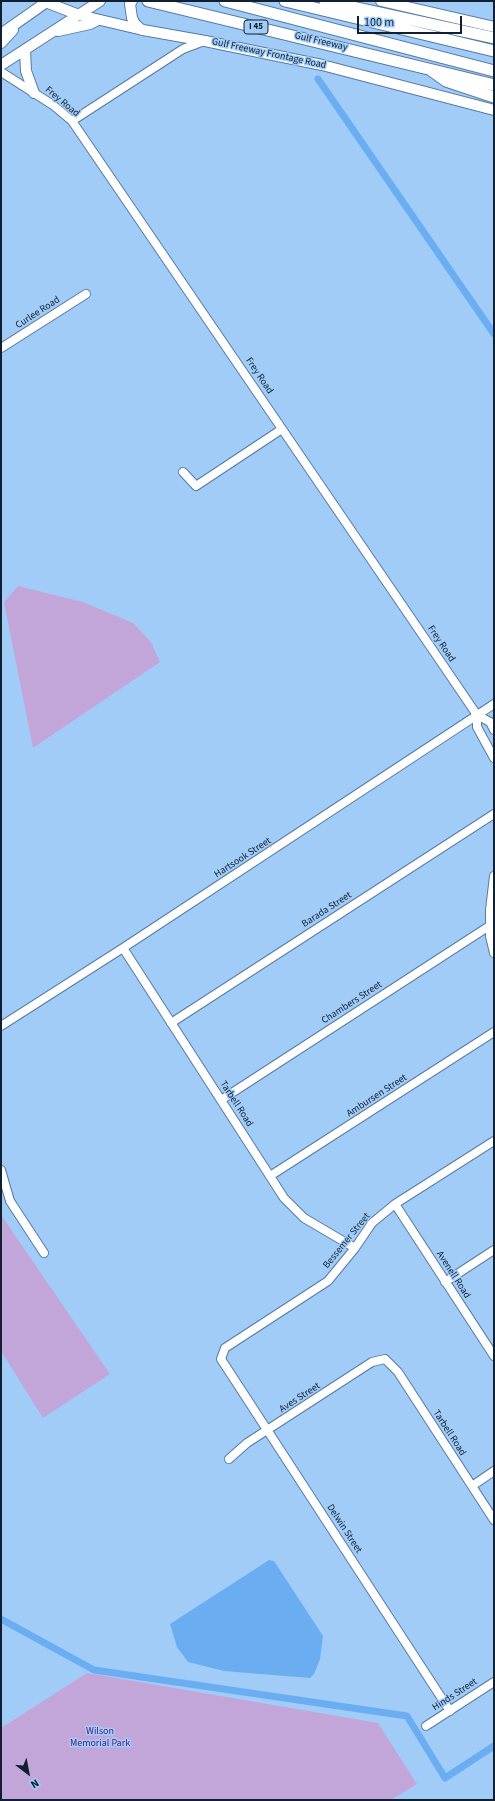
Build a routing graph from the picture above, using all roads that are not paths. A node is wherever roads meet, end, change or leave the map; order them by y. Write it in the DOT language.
graph roads {
  1 [pos="46,1"];
  2 [pos="100,1"];
  3 [pos="132,1"];
  4 [pos="148,1"];
  5 [pos="225,1"];
  6 [pos="325,1"];
  7 [pos="381,1"];
  8 [pos="293,2"];
  9 [pos="390,2"];
  10 [pos="79,15"];
  11 [pos="27,16"];
  12 [pos="98,20"];
  13 [pos="494,27"];
  14 [pos="143,30"];
  15 [pos="52,32"];
  16 [pos="1,34"];
  17 [pos="494,38"];
  18 [pos="204,40"];
  19 [pos="1,43"];
  20 [pos="25,50"];
  21 [pos="494,51"];
  22 [pos="1,65"];
  23 [pos="427,68"];
  24 [pos="494,71"];
  25 [pos="1,72"];
  26 [pos="494,85"];
  27 [pos="34,93"];
  28 [pos="494,97"];
  29 [pos="494,110"];
  30 [pos="72,121"];
  31 [pos="86,294"];
  32 [pos="1,348"];
  33 [pos="282,429"];
  34 [pos="183,472"];
  35 [pos="494,704"];
  36 [pos="477,715"];
  37 [pos="494,730"];
  38 [pos="494,758"];
  39 [pos="494,814"];
  40 [pos="494,876"];
  41 [pos="492,924"];
  42 [pos="123,948"];
  43 [pos="494,954"];
  44 [pos="171,1022"];
  45 [pos="1,1026"];
  46 [pos="494,1032"];
  47 [pos="221,1100"];
  48 [pos="494,1140"];
  49 [pos="1,1170"];
  50 [pos="270,1176"];
  51 [pos="395,1204"];
  52 [pos="355,1248"];
  53 [pos="494,1250"];
  54 [pos="44,1253"];
  55 [pos="446,1282"];
  56 [pos="494,1356"];
  57 [pos="221,1358"];
  58 [pos="385,1359"];
  59 [pos="268,1430"];
  60 [pos="229,1459"];
  61 [pos="494,1471"];
  62 [pos="472,1486"];
  63 [pos="494,1520"];
  64 [pos="494,1682"];
  65 [pos="450,1711"];
  66 [pos="426,1726"];
  1 -- 10 [label="main road, Gulf Freeway Frontage Road"];
  1 -- 11 [label="main road"];
  2 -- 10 [label="main road"];
  3 -- 14 [label="main road"];
  4 -- 23 [label="highway, Gulf Freeway / I 45"];
  5 -- 24 [label="highway, Gulf Freeway / I 45"];
  6 -- 17 [label="highway"];
  7 -- 9 [label="main road"];
  8 -- 21 [label="highway"];
  9 -- 13 [label="main road"];
  10 -- 12 [label="main road, Gulf Freeway Frontage Road"];
  10 -- 15 [label="main road"];
  11 -- 16 [label="main road"];
  11 -- 19 [label="main road"];
  12 -- 14 [label="main road, Gulf Freeway Frontage Road"];
  12 -- 15 [label="main road"];
  14 -- 18 [label="main road, Gulf Freeway Frontage Road"];
  15 -- 20 [label="main road"];
  18 -- 29 [label="main road, Gulf Freeway Frontage Road"];
  18 -- 30 [label="street"];
  20 -- 22 [label="main road"];
  20 -- 27 [label="main road"];
  23 -- 26 [label="highway, Gulf Freeway / I 45"];
  23 -- 28 [label="highway"];
  25 -- 27 [label="street, Frey Road"];
  27 -- 30 [label="street, Frey Road"];
  30 -- 33 [label="street, Frey Road"];
  31 -- 32 [label="street, Curlee Road"];
  33 -- 34 [label="street"];
  33 -- 36 [label="street, Frey Road"];
  35 -- 36 [label="street, Hartsook Street"];
  36 -- 37 [label="street, Frey Road"];
  36 -- 38 [label="street, Frey Road"];
  36 -- 42 [label="street, Hartsook Street"];
  39 -- 44 [label="street, Barada Street"];
  40 -- 41 [label="street"];
  41 -- 43 [label="street"];
  41 -- 47 [label="street, Chambers Street"];
  42 -- 44 [label="street, Tarbell Road"];
  42 -- 45 [label="street, Hartsook Street"];
  44 -- 47 [label="street, Tarbell Road"];
  46 -- 50 [label="street, Ambursen Street"];
  47 -- 50 [label="street, Tarbell Road"];
  48 -- 51 [label="street, Bessemer Street"];
  49 -- 54 [label="street"];
  50 -- 52 [label="street, Tarbell Road"];
  51 -- 52 [label="street, Bessemer Street"];
  51 -- 55 [label="street, Avenell Road"];
  52 -- 57 [label="street, Bessemer Street"];
  53 -- 55 [label="street"];
  55 -- 56 [label="street, Avenell Road"];
  57 -- 59 [label="street, Delwin Street"];
  58 -- 59 [label="street, Aves Street"];
  58 -- 62 [label="street, Tarbell Road"];
  59 -- 60 [label="street, Aves Street"];
  59 -- 65 [label="street, Delwin Street"];
  61 -- 62 [label="street"];
  62 -- 63 [label="street, Tarbell Road"];
  64 -- 65 [label="street, Hinds Street"];
  65 -- 66 [label="street, Hinds Street"];
}
